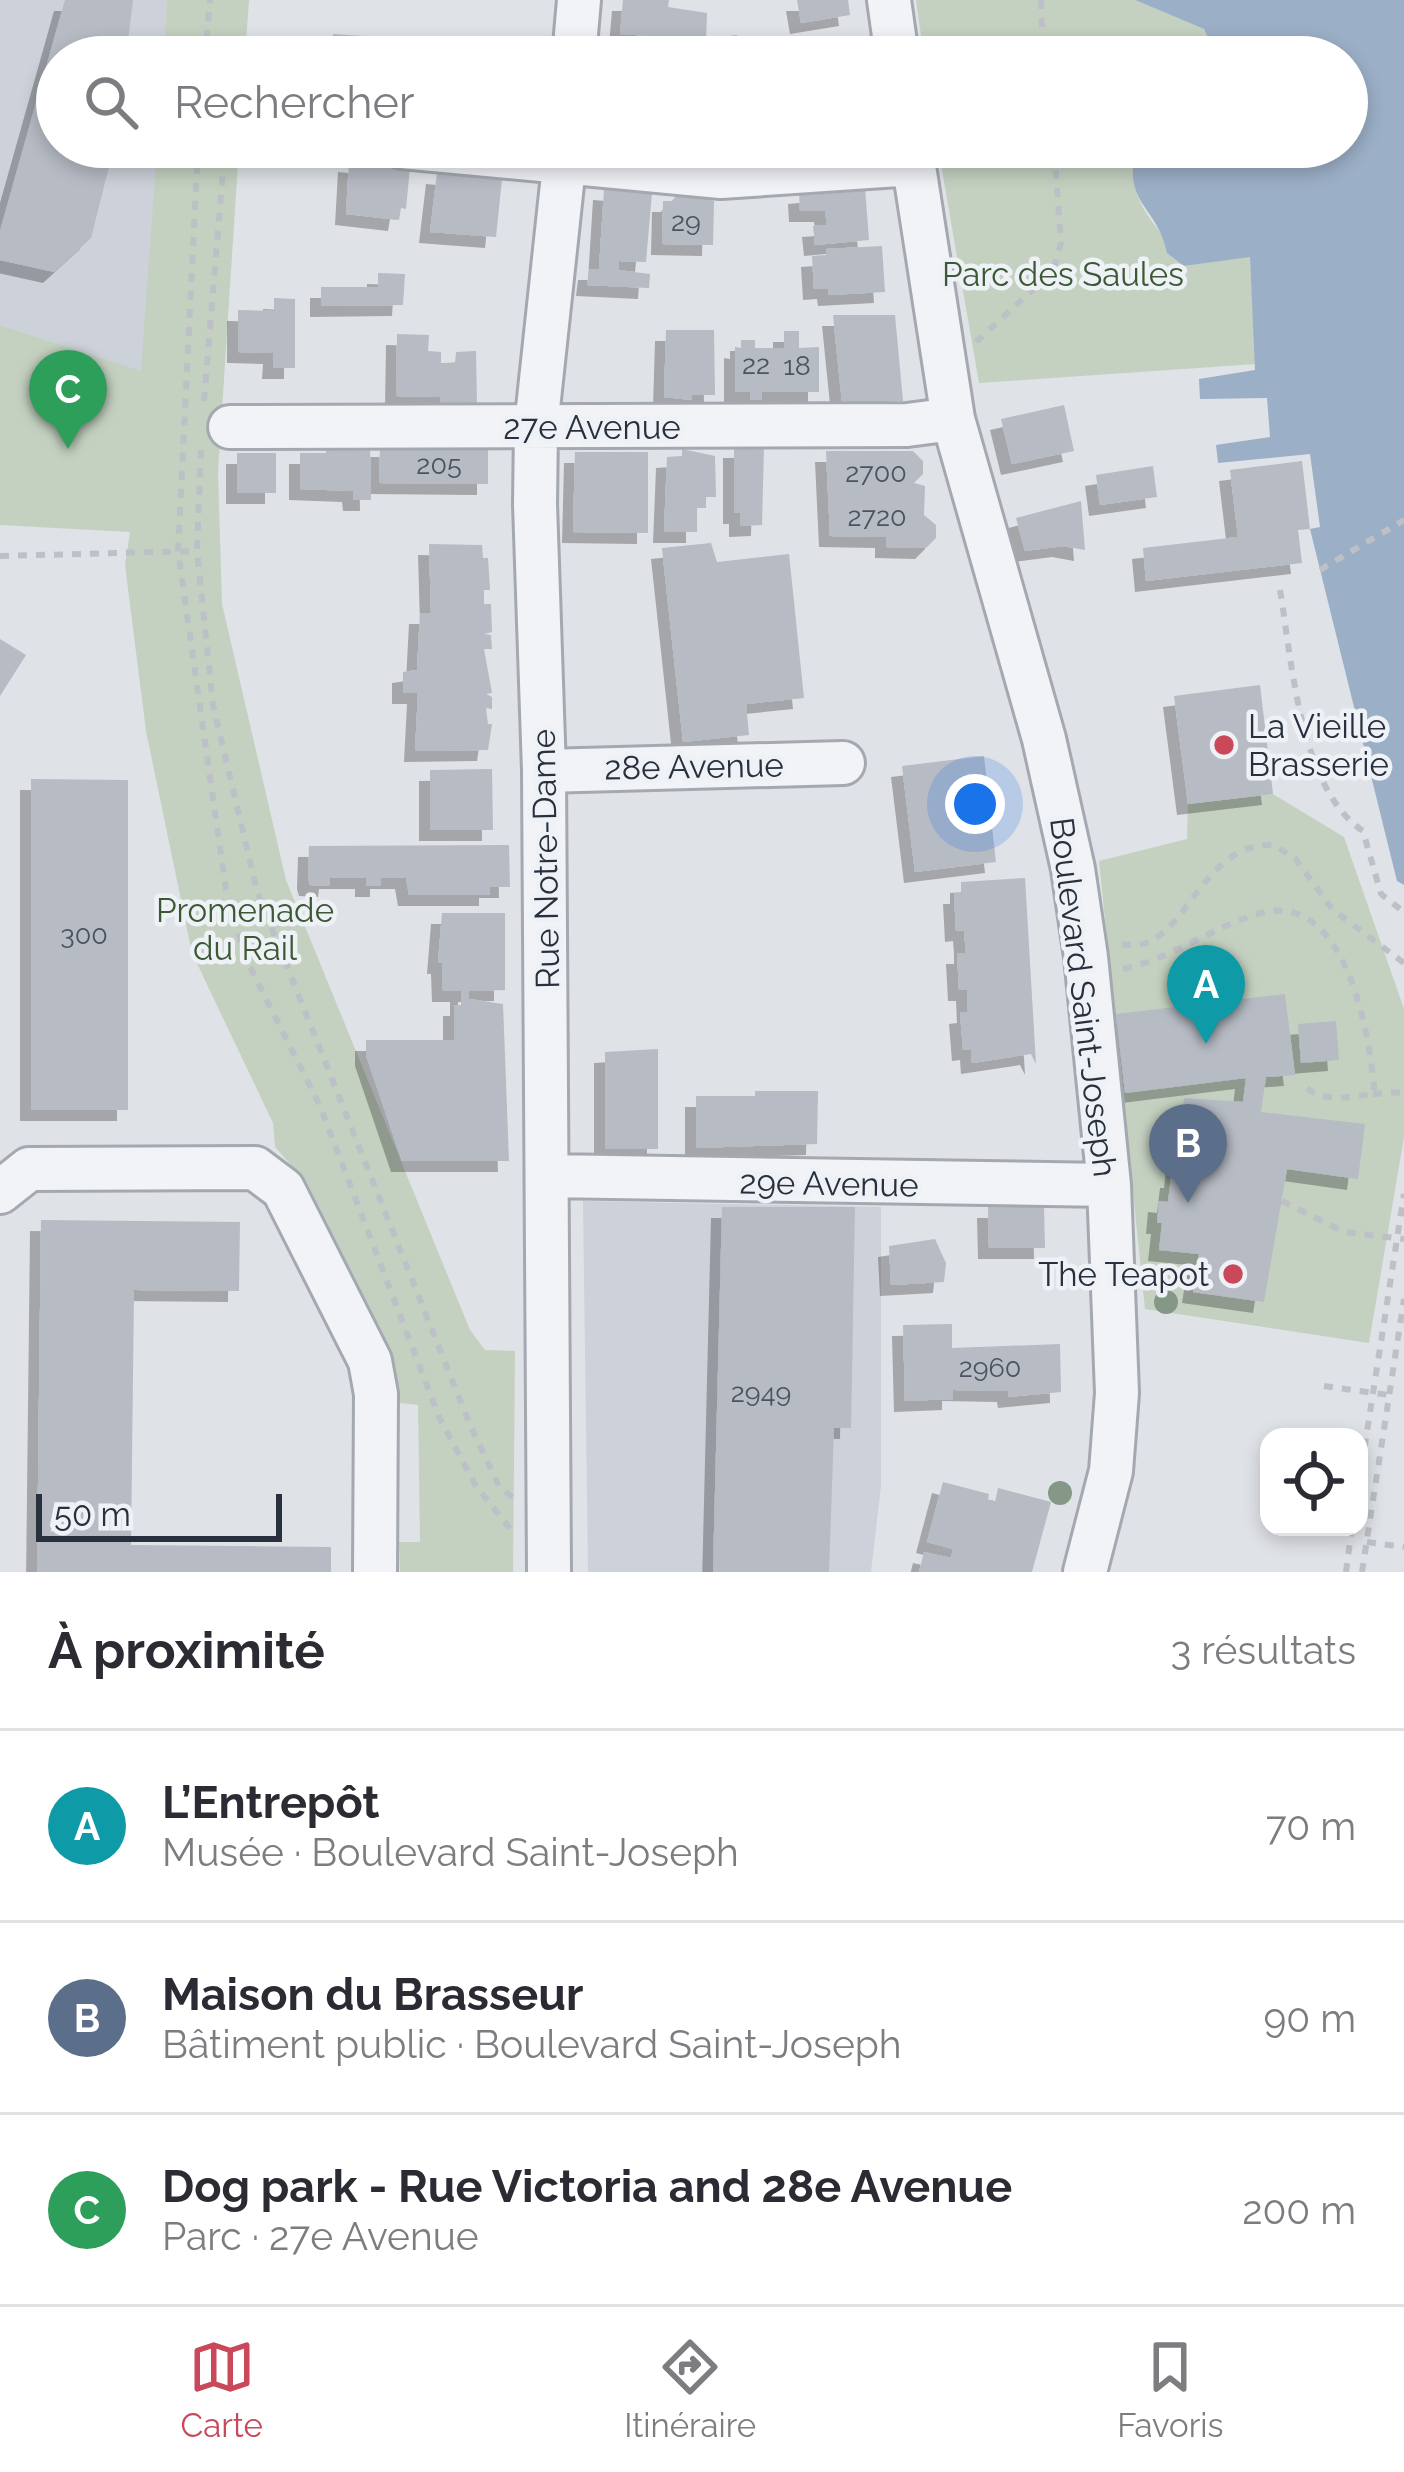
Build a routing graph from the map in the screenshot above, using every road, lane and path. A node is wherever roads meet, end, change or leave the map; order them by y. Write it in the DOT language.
graph roads {
  1 [pos="210,0"];
  2 [pos="579,0"];
  3 [pos="889,0"];
  4 [pos="1041,0"];
  5 [pos="207,36"];
  6 [pos="576,36"];
  7 [pos="894,36"];
  8 [pos="1042,36"];
  9 [pos="197,168"];
  10 [pos="224,168"];
  11 [pos="565,168"];
  12 [pos="662,168"];
  13 [pos="797,168"];
  14 [pos="914,168"];
  15 [pos="1056,168"];
  16 [pos="970,356"];
  17 [pos="953,418"];
  18 [pos="211,427"];
  19 [pos="536,428"];
  20 [pos="1404,520"];
  21 [pos="197,550"];
  22 [pos="178,551"];
  23 [pos="0,556"];
  24 [pos="1320,570"];
  25 [pos="1280,590"];
  26 [pos="843,763"];
  27 [pos="544,771"];
  28 [pos="1404,912"];
  29 [pos="1113,938"];
  30 [pos="1404,963"];
  31 [pos="1108,972"];
  32 [pos="1302,1084"];
  33 [pos="1404,1092"];
  34 [pos="1373,1094"];
  35 [pos="549,1176"];
  36 [pos="1109,1185"];
  37 [pos="0,1192"];
  38 [pos="1404,1194"];
  39 [pos="1282,1201"];
  40 [pos="1400,1239"];
  41 [pos="1404,1299"];
  42 [pos="1324,1386"];
  43 [pos="1373,1393"];
  44 [pos="1390,1395"];
  45 [pos="1368,1428"];
  46 [pos="516,1501"];
  47 [pos="517,1534"];
  48 [pos="1351,1536"];
  49 [pos="1367,1542"];
  50 [pos="1404,1547"];
  51 [pos="375,1572"];
  52 [pos="549,1572"];
  53 [pos="1085,1572"];
  54 [pos="1346,1572"];
  55 [pos="1362,1572"];
  1 -- 5 [label="path"];
  2 -- 6 [label="street"];
  3 -- 7 [label="street"];
  4 -- 8 [label="path"];
  9 -- 22 [label="path"];
  10 -- 18 [label="path"];
  11 -- 19 [label="street, Rue Notre-Dame"];
  12 -- 13 [label="street"];
  14 -- 17 [label="street, Boulevard Saint-Joseph"];
  15 -- 16 [label="path"];
  17 -- 19 [label="street, 27e Avenue"];
  17 -- 36 [label="street, Boulevard Saint-Joseph"];
  18 -- 19 [label="street, 27e Avenue"];
  18 -- 21 [label="path"];
  19 -- 27 [label="street, Rue Notre-Dame"];
  20 -- 24 [label="path"];
  21 -- 22 [label="path"];
  21 -- 46 [label="path"];
  22 -- 23 [label="path"];
  22 -- 47 [label="path"];
  25 -- 28 [label="path"];
  26 -- 27 [label="street, 28e Avenue"];
  27 -- 35 [label="street, Rue Notre-Dame"];
  29 -- 30 [label="path"];
  31 -- 34 [label="path"];
  32 -- 34 [label="path"];
  33 -- 34 [label="path"];
  35 -- 36 [label="street, 29e Avenue"];
  35 -- 52 [label="street, Rue Notre-Dame"];
  36 -- 53 [label="street, Boulevard Saint-Joseph"];
  37 -- 51 [label="street"];
  38 -- 40 [label="path"];
  39 -- 40 [label="path"];
  40 -- 43 [label="path"];
  41 -- 44 [label="path"];
  42 -- 43 [label="path"];
  43 -- 44 [label="path"];
  43 -- 45 [label="path"];
  44 -- 49 [label="path"];
  48 -- 54 [label="path"];
  49 -- 50 [label="path"];
  49 -- 55 [label="path"];
}
